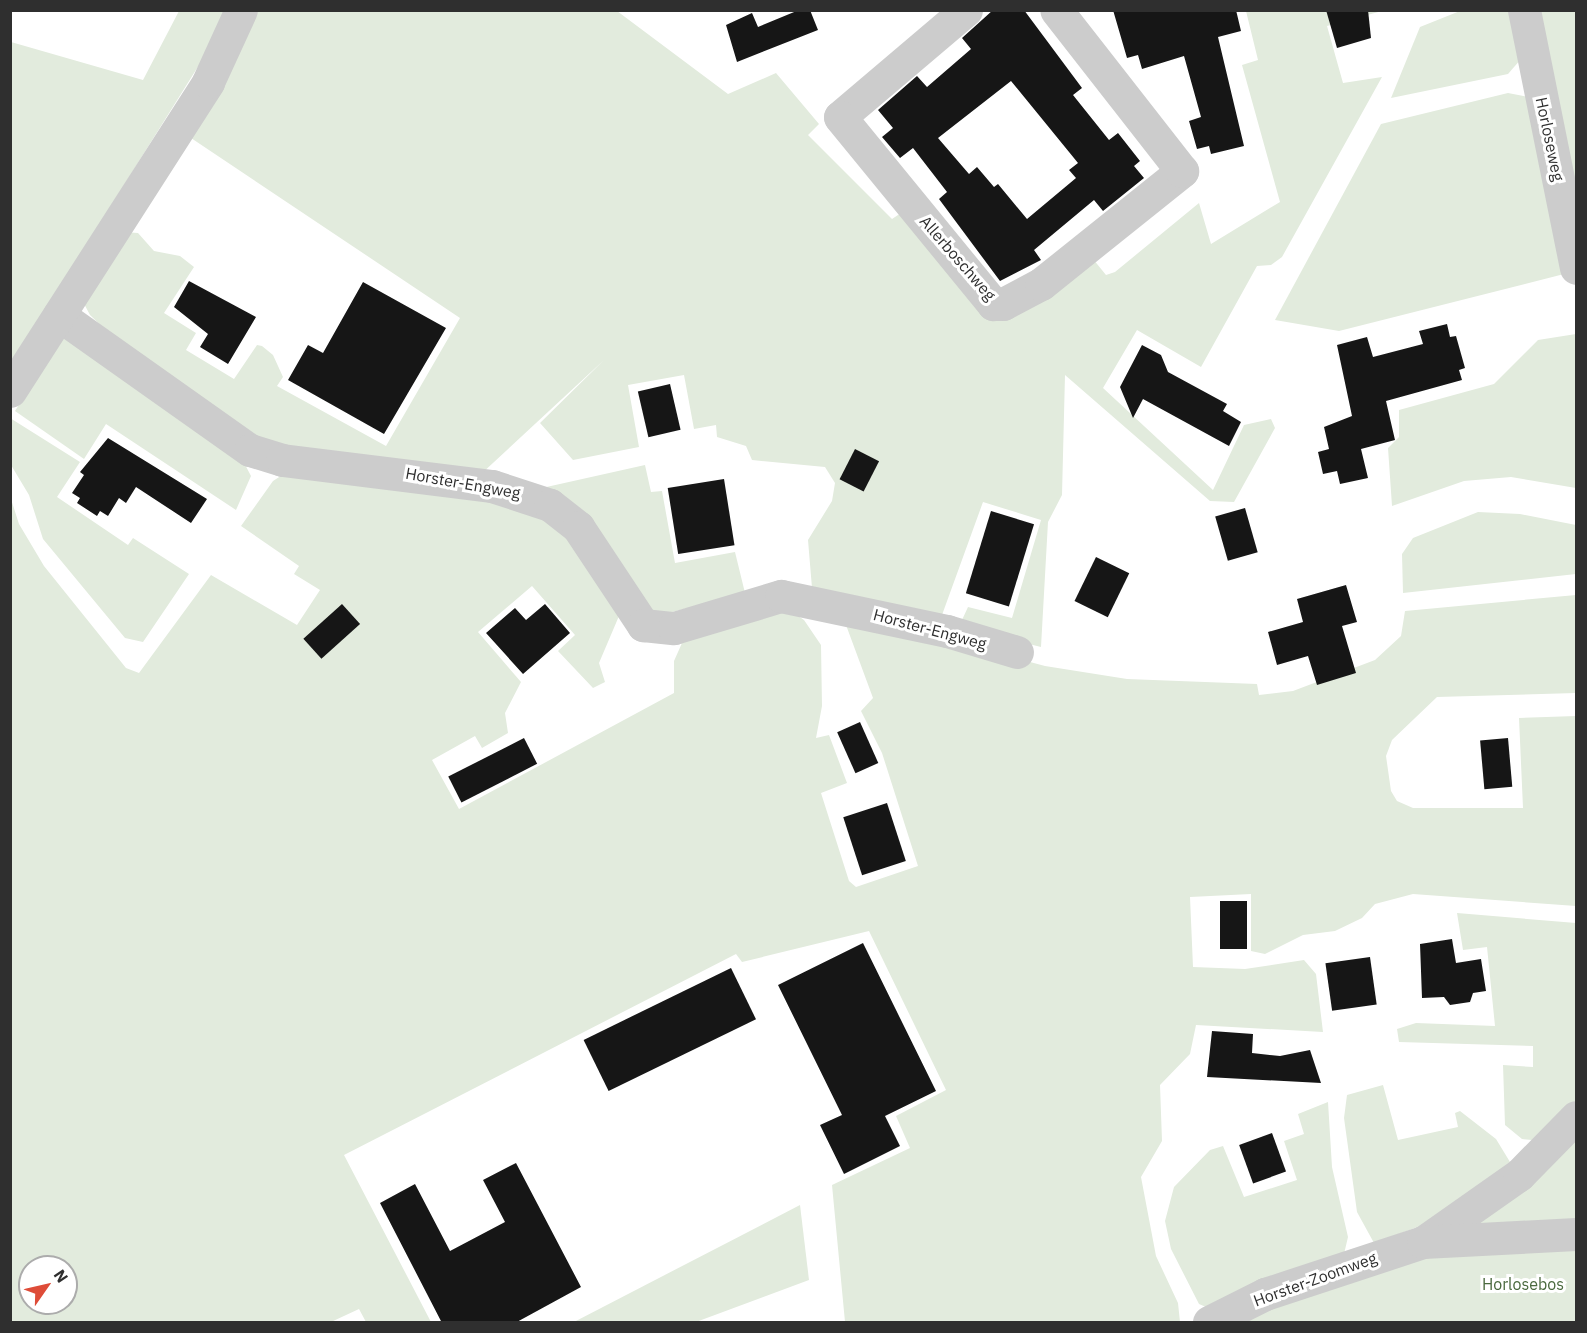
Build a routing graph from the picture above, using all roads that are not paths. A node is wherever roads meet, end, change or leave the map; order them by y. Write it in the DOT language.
graph roads {
  1 [pos="242,10"];
  2 [pos="966,10"];
  3 [pos="1056,10"];
  4 [pos="1524,10"];
  5 [pos="1576,268"];
  6 [pos="59,315"];
  7 [pos="10,391"];
  8 [pos="1017,652"];
  9 [pos="1576,1117"];
  10 [pos="1576,1234"];
  11 [pos="1423,1242"];
  12 [pos="1209,1323"];
  1 -- 6 [label="street"];
  2 -- 3 [label="street, Allerboschweg"];
  4 -- 5 [label="street, Horloseweg"];
  6 -- 7 [label="street"];
  6 -- 8 [label="street, Horster-Engweg"];
  9 -- 11 [label="street, Horster-Zoomweg"];
  10 -- 11 [label="street, Horster-Zoomweg"];
  11 -- 12 [label="street, Horster-Zoomweg"];
}
